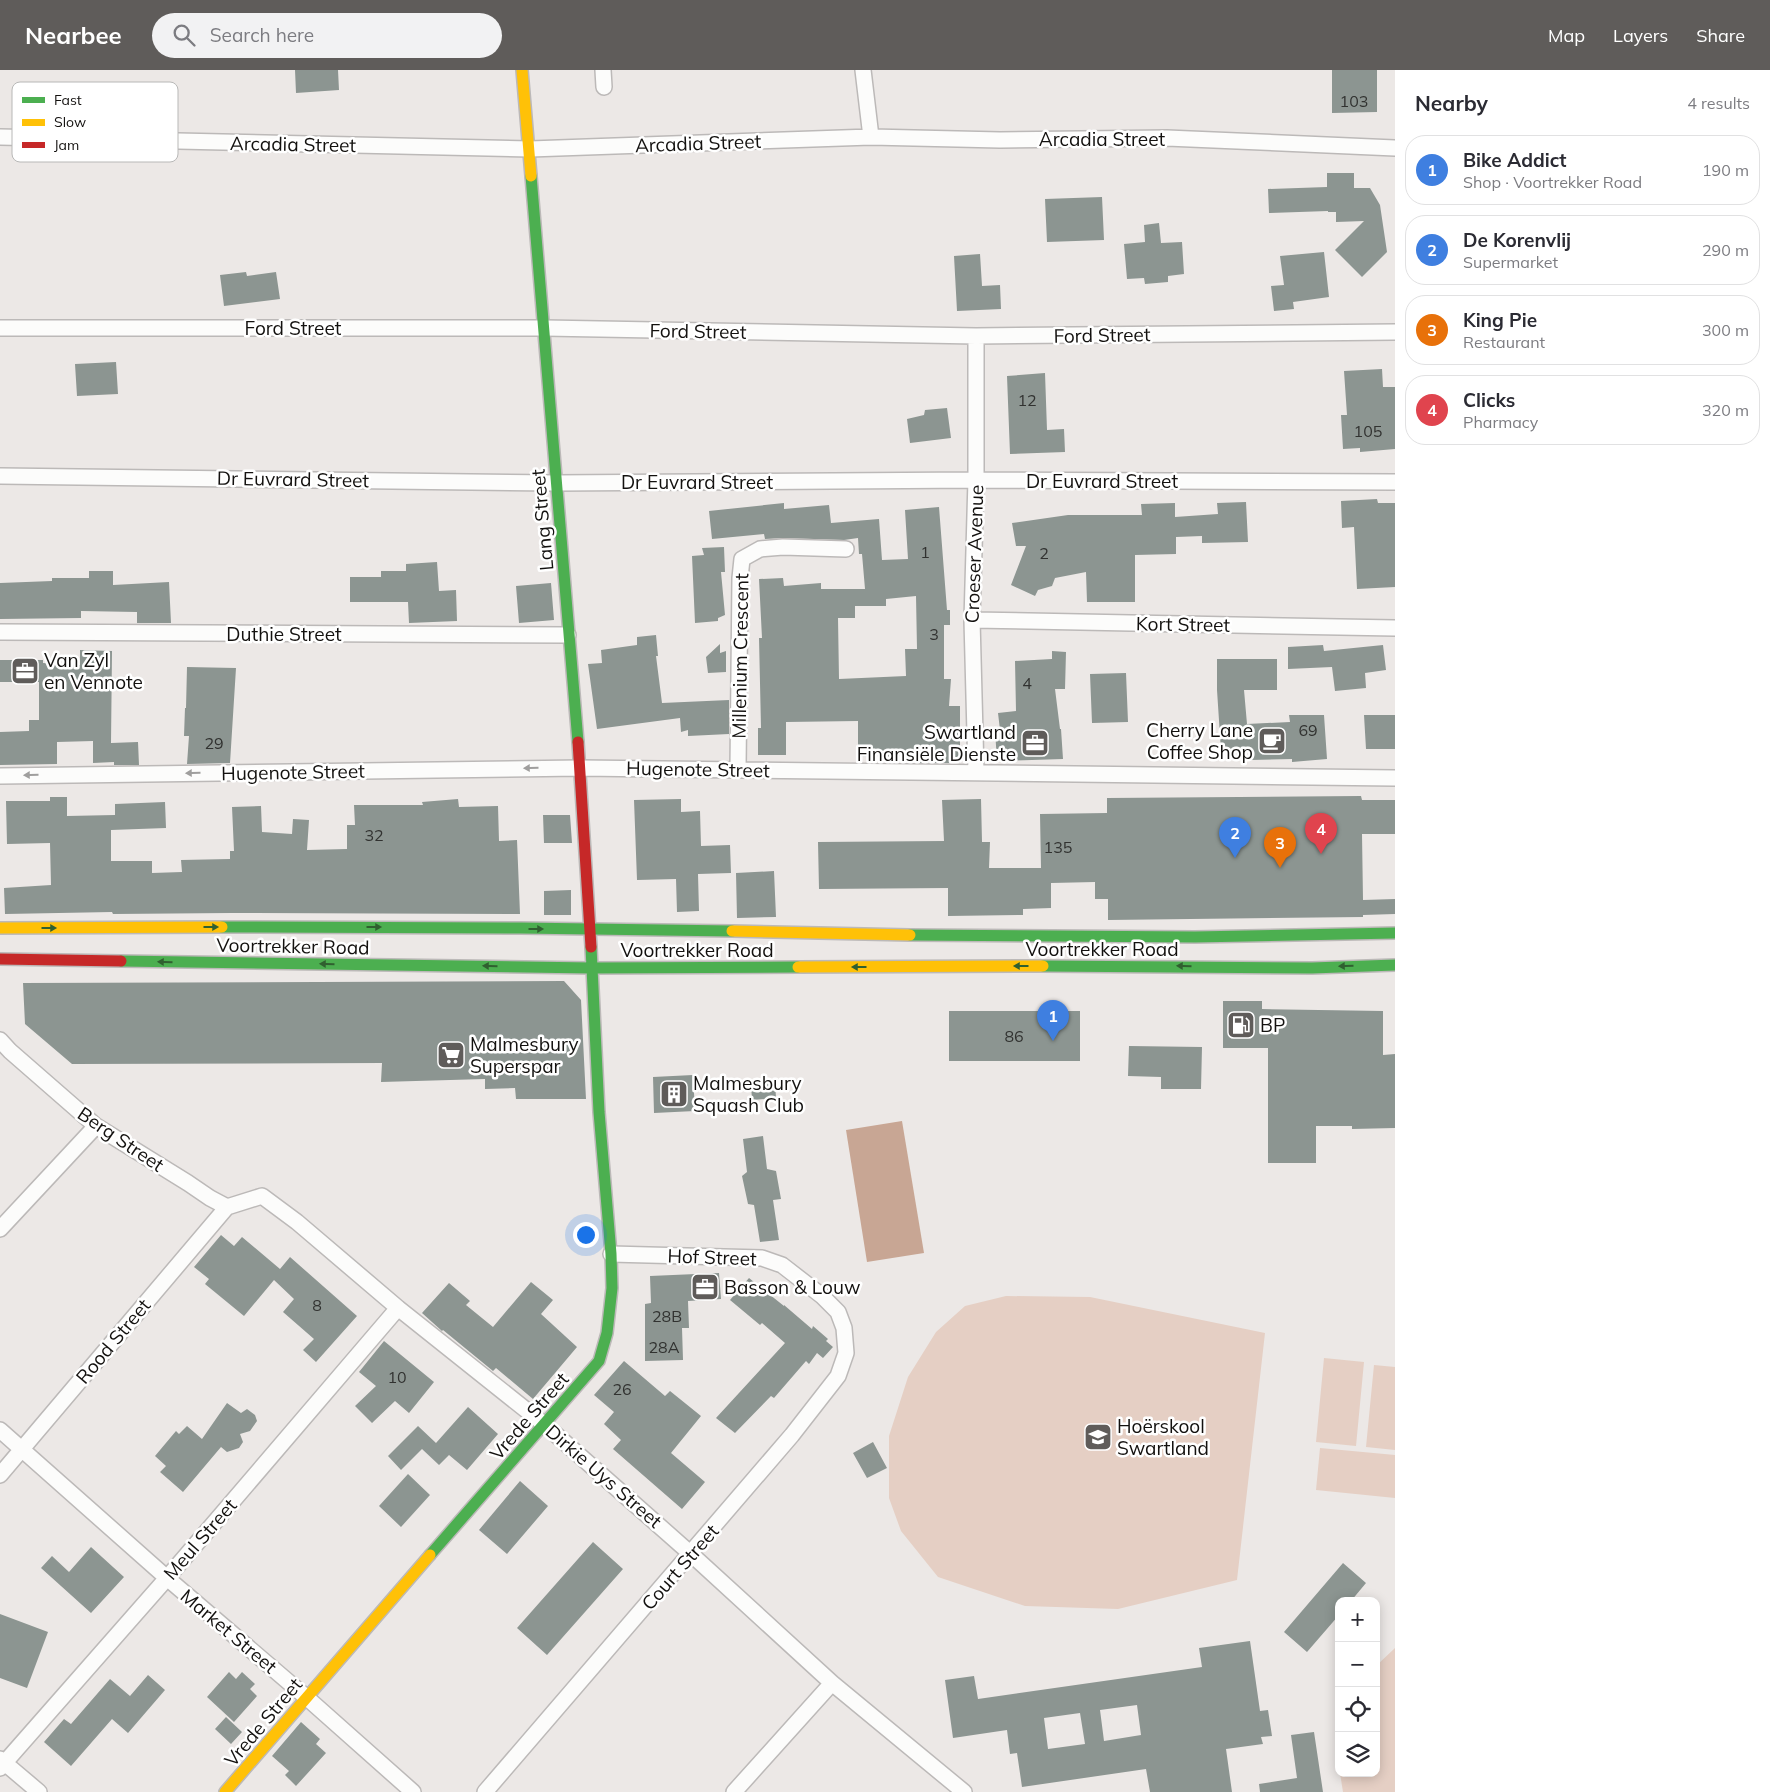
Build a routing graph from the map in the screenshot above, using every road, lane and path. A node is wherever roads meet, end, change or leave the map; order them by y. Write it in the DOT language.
graph roads {
  1 [pos="522,70"];
  2 [pos="603,70"];
  3 [pos="863,70"];
  4 [pos="604,87"];
  5 [pos="871,136"];
  6 [pos="178,141"];
  7 [pos="1395,148"];
  8 [pos="530,149"];
  9 [pos="0,328"];
  10 [pos="545,328"];
  11 [pos="1395,332"];
  12 [pos="976,336"];
  13 [pos="0,476"];
  14 [pos="976,480"];
  15 [pos="1395,482"];
  16 [pos="556,483"];
  17 [pos="846,550"];
  18 [pos="972,620"];
  19 [pos="1395,628"];
  20 [pos="0,632"];
  21 [pos="568,635"];
  22 [pos="580,768"];
  23 [pos="738,769"];
  24 [pos="976,772"];
  25 [pos="0,776"];
  26 [pos="1395,778"];
  27 [pos="0,928"];
  28 [pos="590,929"];
  29 [pos="1395,933"];
  30 [pos="0,959"];
  31 [pos="1395,965"];
  32 [pos="591,968"];
  33 [pos="0,1040"];
  34 [pos="96,1126"];
  35 [pos="227,1207"];
  36 [pos="0,1229"];
  37 [pos="611,1254"];
  38 [pos="398,1308"];
  39 [pos="844,1328"];
  40 [pos="546,1425"];
  41 [pos="0,1430"];
  42 [pos="22,1449"];
  43 [pos="0,1475"];
  44 [pos="691,1554"];
  45 [pos="166,1578"];
  46 [pos="832,1683"];
  47 [pos="306,1697"];
  48 [pos="1,1763"];
  49 [pos="39,1792"];
  50 [pos="225,1792"];
  51 [pos="413,1792"];
  52 [pos="485,1792"];
  53 [pos="734,1792"];
  54 [pos="964,1792"];
  1 -- 8 [label="main road, Lang Street"];
  2 -- 4 [label="street"];
  3 -- 5 [label="street"];
  5 -- 7 [label="street, Arcadia Street"];
  5 -- 8 [label="street, Arcadia Street"];
  6 -- 8 [label="street, Arcadia Street"];
  8 -- 10 [label="main road, Lang Street"];
  9 -- 10 [label="street, Ford Street"];
  10 -- 12 [label="street, Ford Street"];
  10 -- 16 [label="main road, Lang Street"];
  11 -- 12 [label="street, Ford Street"];
  12 -- 14 [label="street, Croeser Avenue"];
  13 -- 16 [label="street, Dr Euvrard Street"];
  14 -- 15 [label="street, Dr Euvrard Street"];
  14 -- 16 [label="street, Dr Euvrard Street"];
  14 -- 18 [label="street, Croeser Avenue"];
  16 -- 21 [label="main road, Lang Street"];
  17 -- 23 [label="street, Millenium Crescent"];
  18 -- 19 [label="street, Kort Street"];
  18 -- 24 [label="street, Croeser Avenue"];
  20 -- 21 [label="street, Duthie Street"];
  21 -- 22 [label="main road, Lang Street"];
  22 -- 23 [label="street, Hugenote Street"];
  22 -- 25 [label="street, Hugenote Street, one-way"];
  22 -- 28 [label="main road, Lang Street"];
  23 -- 24 [label="street, Hugenote Street"];
  24 -- 26 [label="street, Hugenote Street"];
  27 -- 28 [label="main road, Voortrekker Road, one-way"];
  28 -- 29 [label="main road, Voortrekker Road"];
  28 -- 32 [label="main road, Lang Street"];
  32 -- 30 [label="main road, Voortrekker Road, one-way"];
  31 -- 32 [label="main road, Voortrekker Road, one-way"];
  32 -- 37 [label="main road, Vrede Street"];
  33 -- 34 [label="street, Berg Street"];
  34 -- 35 [label="street, Berg Street"];
  34 -- 36 [label="street"];
  35 -- 38 [label="street, Dirkie Uys Street"];
  35 -- 42 [label="street, Rood Street"];
  37 -- 39 [label="street, Hof Street"];
  37 -- 40 [label="main road, Vrede Street"];
  38 -- 40 [label="street, Dirkie Uys Street"];
  38 -- 45 [label="street, Meul Street"];
  39 -- 44 [label="street, Court Street"];
  40 -- 44 [label="street, Dirkie Uys Street"];
  40 -- 47 [label="main road, Vrede Street"];
  41 -- 42 [label="street, Market Street"];
  42 -- 43 [label="street, Rood Street"];
  42 -- 45 [label="street, Market Street"];
  44 -- 46 [label="street, Dirkie Uys Street"];
  44 -- 52 [label="street, Court Street"];
  45 -- 47 [label="street, Market Street"];
  45 -- 48 [label="street, Meul Street"];
  46 -- 53 [label="street"];
  46 -- 54 [label="street, Dirkie Uys Street"];
  47 -- 50 [label="main road, Vrede Street"];
  47 -- 51 [label="street, Market Street"];
  48 -- 49 [label="street"];
}
